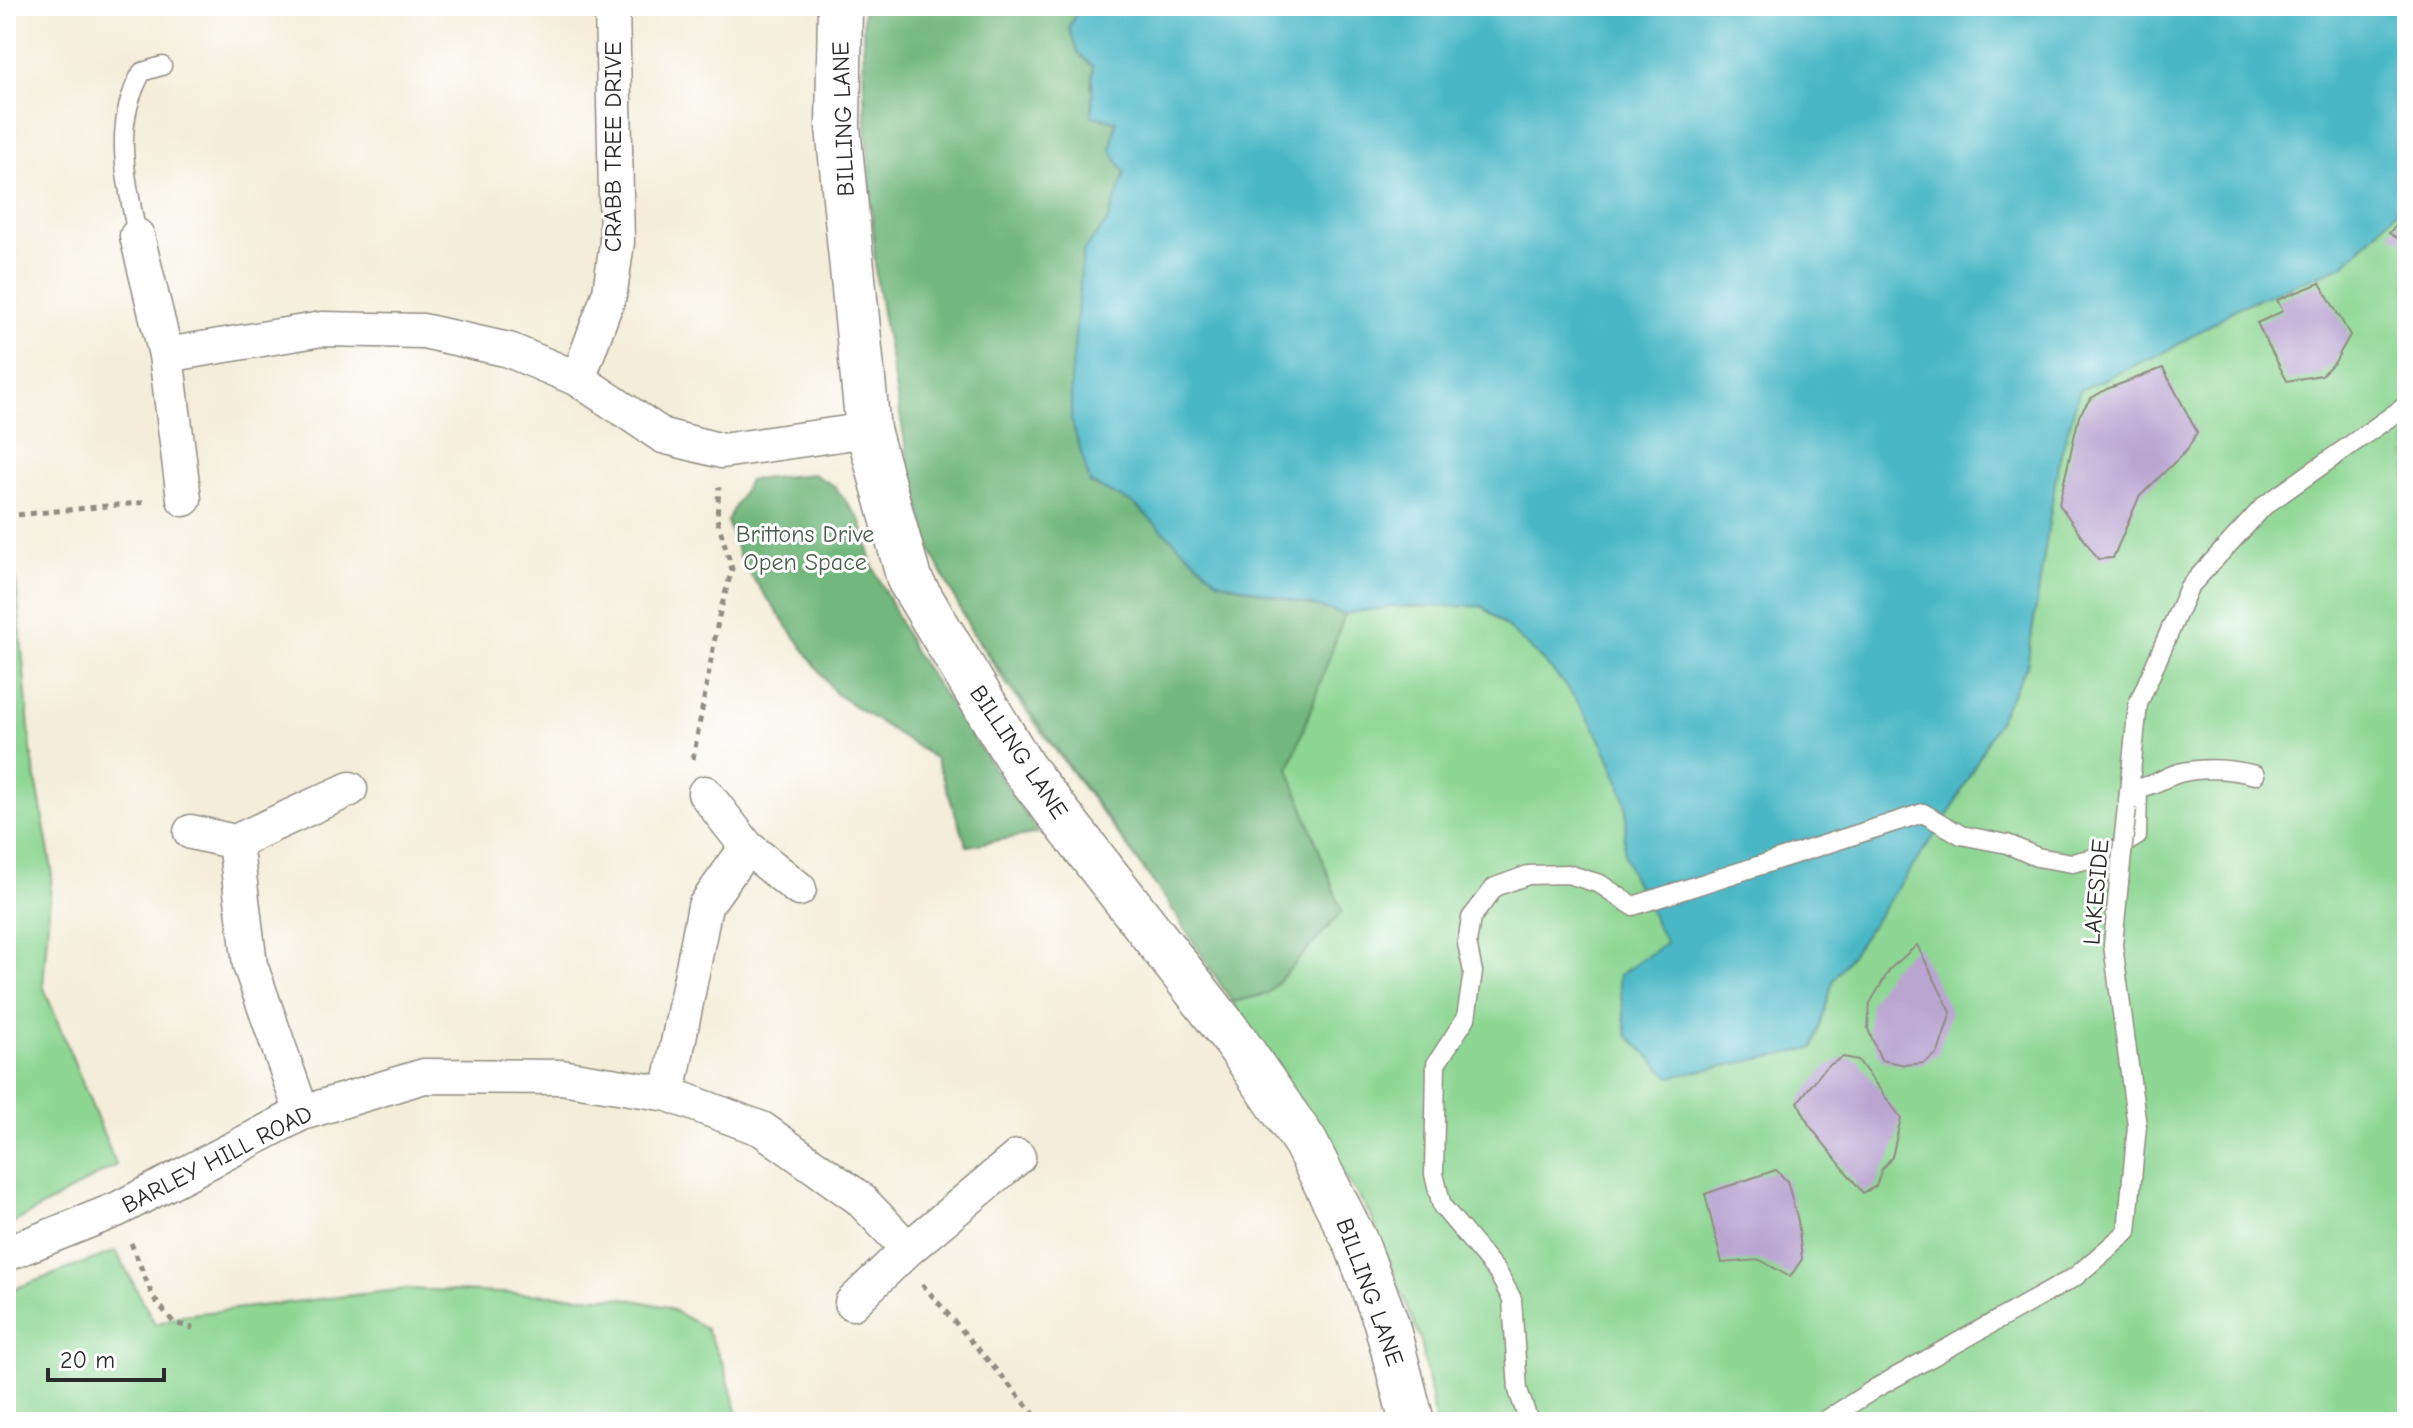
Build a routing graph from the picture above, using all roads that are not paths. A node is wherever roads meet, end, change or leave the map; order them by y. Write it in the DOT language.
graph roads {
  1 [pos="612,6"];
  2 [pos="840,6"];
  3 [pos="162,66"];
  4 [pos="137,236"];
  5 [pos="166,355"];
  6 [pos="578,379"];
  7 [pos="2407,405"];
  8 [pos="868,430"];
  9 [pos="184,499"];
  10 [pos="2255,775"];
  11 [pos="350,789"];
  12 [pos="705,793"];
  13 [pos="191,832"];
  14 [pos="235,842"];
  15 [pos="747,847"];
  16 [pos="799,889"];
  17 [pos="668,1094"];
  18 [pos="302,1113"];
  19 [pos="1018,1157"];
  20 [pos="908,1249"];
  21 [pos="6,1254"];
  22 [pos="852,1303"];
  23 [pos="1412,1422"];
  24 [pos="1529,1422"];
  25 [pos="1823,1422"];
  1 -- 6 [label="street, CRABB TREE DRIVE"];
  2 -- 8 [label="street, BILLING LANE"];
  3 -- 4 [label="lane"];
  4 -- 5 [label="street"];
  5 -- 6 [label="street"];
  5 -- 9 [label="street"];
  6 -- 8 [label="street"];
  7 -- 25 [label="lane, LAKESIDE, bridge"];
  8 -- 23 [label="street, BILLING LANE"];
  10 -- 24 [label="lane"];
  11 -- 14 [label="street"];
  12 -- 15 [label="street"];
  13 -- 14 [label="street"];
  14 -- 18 [label="street"];
  15 -- 16 [label="street"];
  15 -- 17 [label="street"];
  17 -- 18 [label="street, BARLEY HILL ROAD"];
  17 -- 20 [label="street, BARLEY HILL ROAD"];
  18 -- 21 [label="street, BARLEY HILL ROAD"];
  19 -- 20 [label="street"];
  20 -- 22 [label="street"];
}
